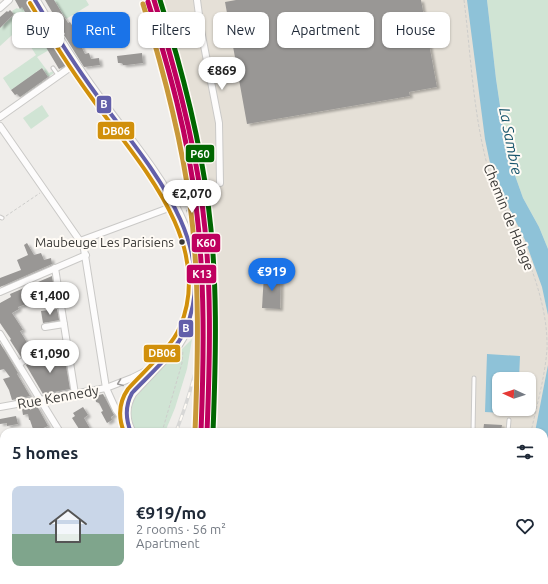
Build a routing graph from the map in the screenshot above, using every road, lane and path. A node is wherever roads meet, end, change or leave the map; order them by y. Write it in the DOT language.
graph roads {
  1 [pos="9,0"];
  2 [pos="35,0"];
  3 [pos="197,0"];
  4 [pos="464,0"];
  5 [pos="0,8"];
  6 [pos="74,64"];
  7 [pos="54,68"];
  8 [pos="58,76"];
  9 [pos="0,117"];
  10 [pos="0,126"];
  11 [pos="220,183"];
  12 [pos="44,190"];
  13 [pos="174,206"];
  14 [pos="1,218"];
  15 [pos="80,241"];
  16 [pos="86,255"];
  17 [pos="55,268"];
  18 [pos="0,292"];
  19 [pos="64,324"];
  20 [pos="45,327"];
  21 [pos="0,334"];
  22 [pos="182,339"];
  23 [pos="68,350"];
  24 [pos="19,364"];
  25 [pos="159,365"];
  26 [pos="474,378"];
  27 [pos="106,388"];
  28 [pos="75,394"];
  29 [pos="40,400"];
  30 [pos="0,407"];
  31 [pos="509,420"];
  32 [pos="58,428"];
  33 [pos="128,428"];
  34 [pos="129,428"];
  35 [pos="163,428"];
  36 [pos="473,428"];
  37 [pos="508,428"];
  38 [pos="532,428"];
  1 -- 5 [label="street"];
  2 -- 6 [label="street"];
  3 -- 11 [label="street"];
  4 -- 38 [label="path, Chemin de Halage"];
  6 -- 8 [label="street"];
  6 -- 13 [label="street"];
  7 -- 8 [label="lane"];
  8 -- 9 [label="street"];
  10 -- 12 [label="street"];
  12 -- 14 [label="path"];
  12 -- 15 [label="street"];
  13 -- 15 [label="street"];
  13 -- 22 [label="street"];
  15 -- 16 [label="street"];
  16 -- 17 [label="street"];
  16 -- 27 [label="street"];
  17 -- 18 [label="street"];
  17 -- 19 [label="street"];
  19 -- 20 [label="street"];
  19 -- 23 [label="street"];
  21 -- 24 [label="street"];
  22 -- 25 [label="street"];
  22 -- 35 [label="path"];
  23 -- 24 [label="street"];
  23 -- 28 [label="street"];
  24 -- 29 [label="street"];
  25 -- 27 [label="street, Rue Kennedy, one-way"];
  25 -- 34 [label="street"];
  26 -- 36 [label="lane"];
  27 -- 28 [label="street, Rue Kennedy"];
  27 -- 33 [label="street"];
  28 -- 29 [label="street, Rue Kennedy"];
  29 -- 30 [label="street, Rue Kennedy"];
  29 -- 32 [label="street"];
  31 -- 37 [label="lane"];
}
